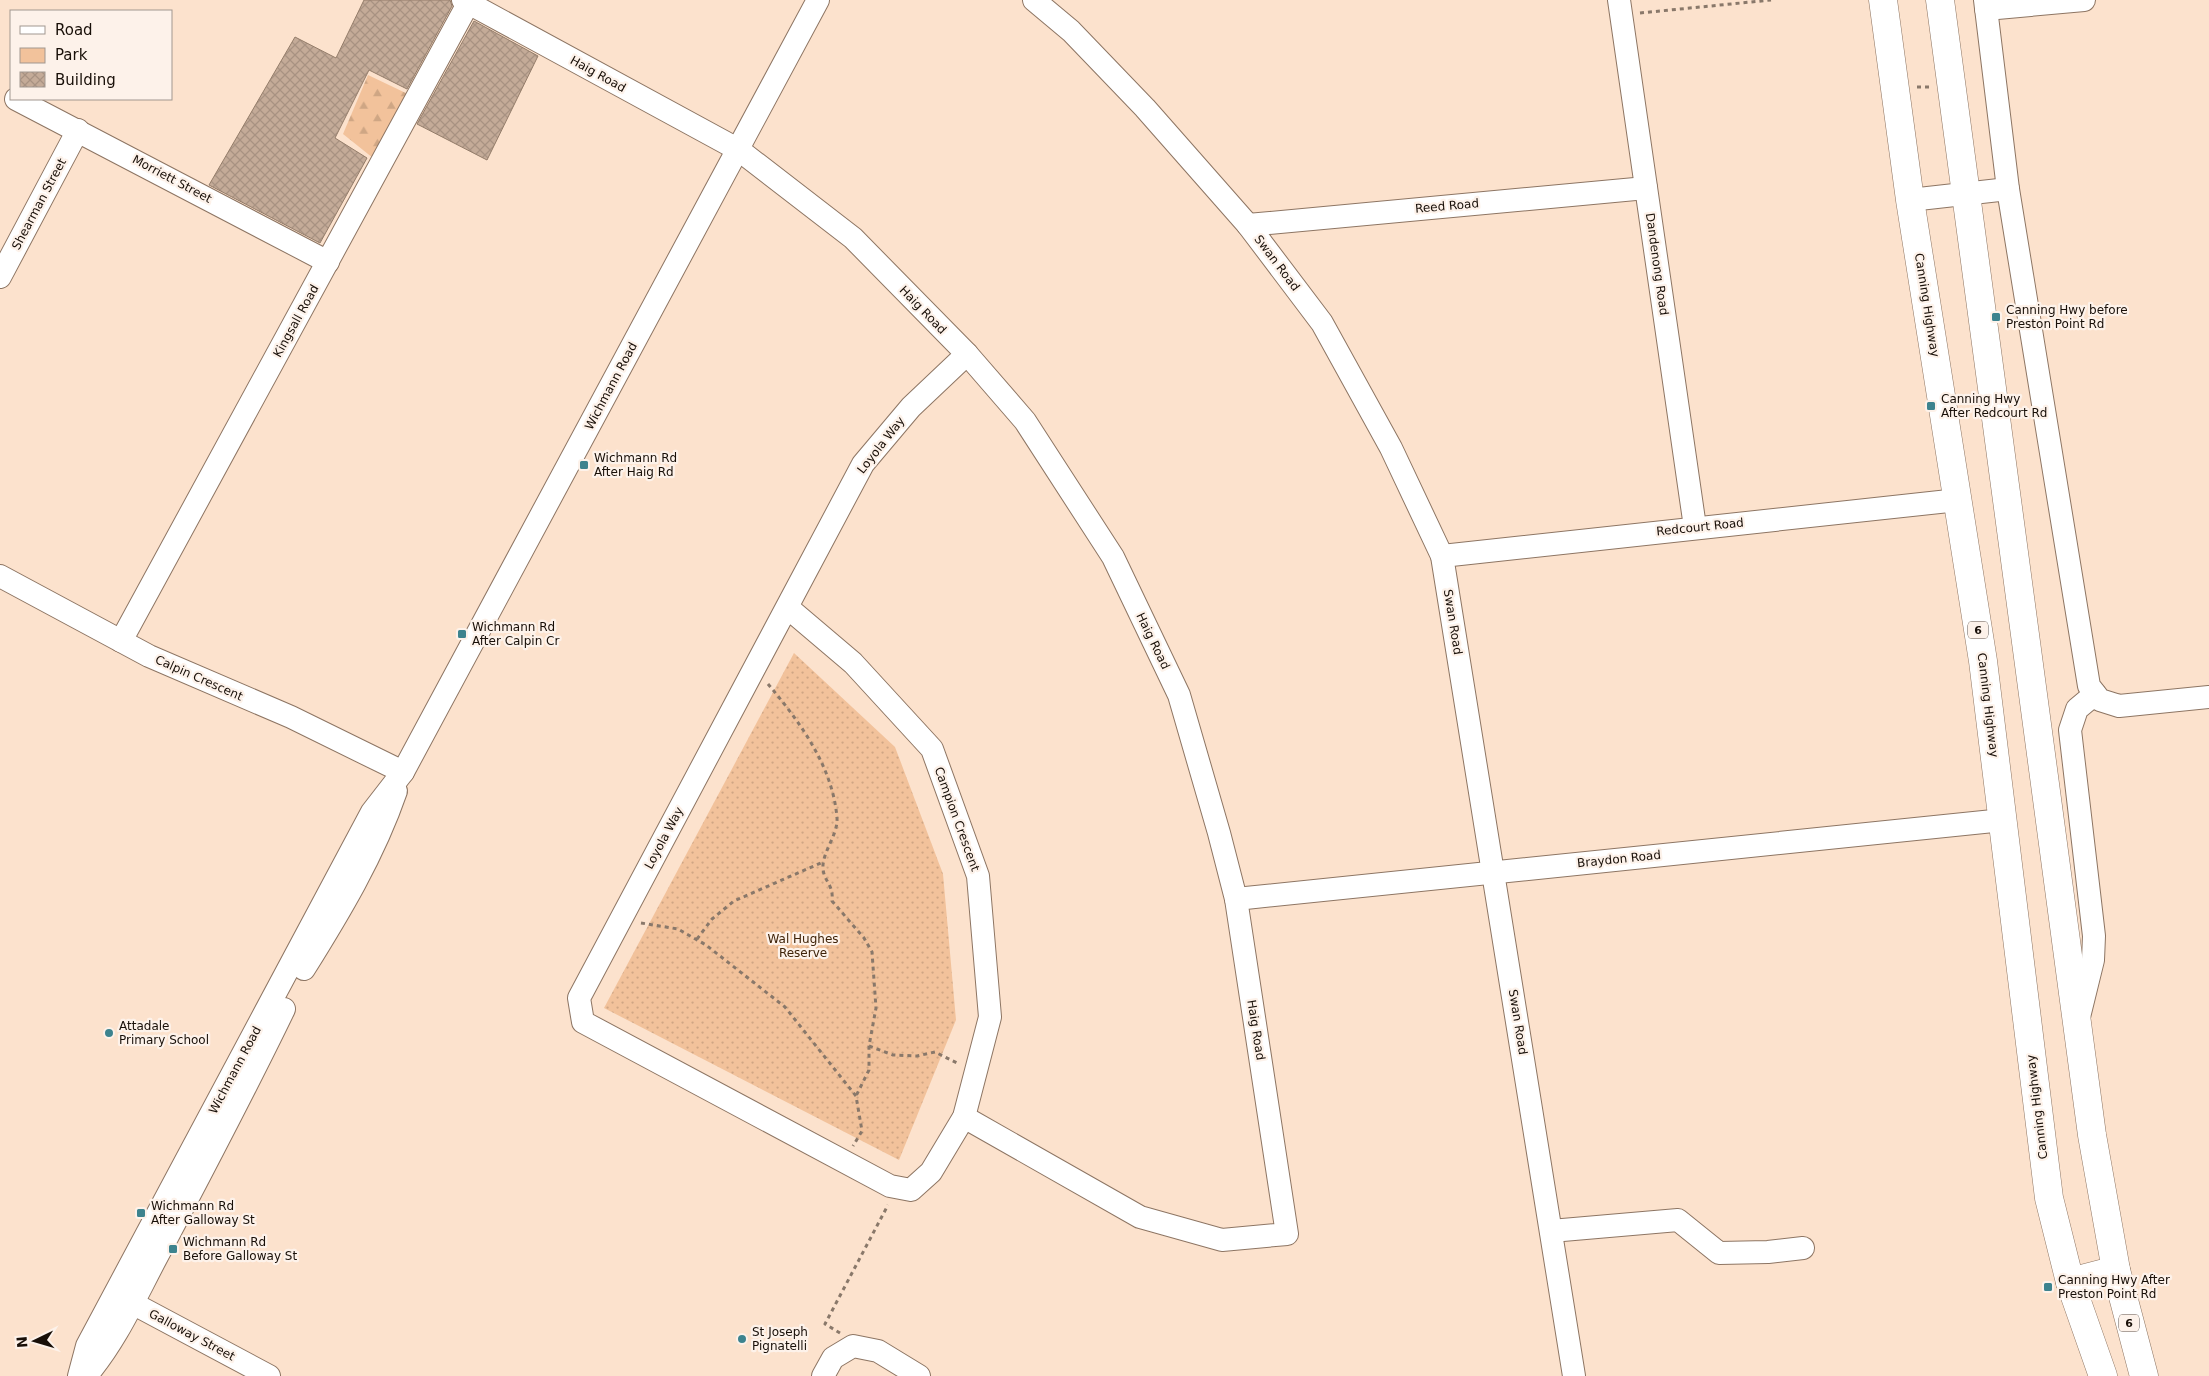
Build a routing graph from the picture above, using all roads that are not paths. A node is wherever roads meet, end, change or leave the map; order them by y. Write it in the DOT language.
graph roads {
  1 [pos="818,0"];
  2 [pos="1034,0"];
  3 [pos="1883,0"];
  4 [pos="1940,0"];
  5 [pos="2084,0"];
  6 [pos="467,1"];
  7 [pos="1986,4"];
  8 [pos="1620,8"];
  9 [pos="18,100"];
  10 [pos="78,130"];
  11 [pos="739,150"];
  12 [pos="1646,188"];
  13 [pos="2008,189"];
  14 [pos="1967,194"];
  15 [pos="1910,200"];
  16 [pos="1248,225"];
  17 [pos="328,262"];
  18 [pos="0,278"];
  19 [pos="967,354"];
  20 [pos="1958,500"];
  21 [pos="1695,527"];
  22 [pos="1442,556"];
  23 [pos="0,576"];
  24 [pos="787,607"];
  25 [pos="121,641"];
  26 [pos="2095,694"];
  27 [pos="2209,697"];
  28 [pos="403,772"];
  29 [pos="2003,820"];
  30 [pos="1494,872"];
  31 [pos="1236,899"];
  32 [pos="2078,1023"];
  33 [pos="964,1116"];
  34 [pos="903,1189"];
  35 [pos="1551,1231"];
  36 [pos="1804,1248"];
  37 [pos="2116,1270"];
  38 [pos="2070,1282"];
  39 [pos="124,1299"];
  40 [pos="80,1376"];
  41 [pos="86,1376"];
  42 [pos="269,1376"];
  43 [pos="823,1376"];
  44 [pos="919,1376"];
  45 [pos="1574,1376"];
  46 [pos="2104,1376"];
  47 [pos="2144,1376"];
  1 -- 11 [label="street, Wichmann Road"];
  2 -- 16 [label="street, Swan Road"];
  3 -- 15 [label="highway, Canning Highway / 6"];
  4 -- 14 [label="highway, 6"];
  5 -- 7 [label="street"];
  6 -- 11 [label="street, Haig Road"];
  6 -- 17 [label="street, Kingsall Road"];
  7 -- 13 [label="street"];
  8 -- 12 [label="street, Dandenong Road"];
  9 -- 10 [label="street, Morriett Street"];
  10 -- 17 [label="street, Morriett Street"];
  10 -- 18 [label="street, Shearman Street"];
  11 -- 19 [label="street, Haig Road"];
  11 -- 28 [label="street, Wichmann Road"];
  12 -- 16 [label="street, Reed Road"];
  12 -- 21 [label="street, Dandenong Road"];
  13 -- 14 [label="street"];
  13 -- 26 [label="street"];
  14 -- 15 [label="street"];
  14 -- 32 [label="highway, 6"];
  15 -- 20 [label="highway, Canning Highway / 6"];
  16 -- 22 [label="street, Swan Road"];
  17 -- 25 [label="street, Kingsall Road"];
  19 -- 24 [label="street, Loyola Way"];
  19 -- 31 [label="street, Haig Road"];
  20 -- 21 [label="street, Redcourt Road"];
  20 -- 29 [label="highway, Canning Highway / 6"];
  21 -- 22 [label="street, Redcourt Road"];
  22 -- 30 [label="street, Swan Road"];
  23 -- 25 [label="street, Calpin Crescent"];
  24 -- 33 [label="street, Campion Crescent"];
  24 -- 34 [label="street, Loyola Way"];
  25 -- 28 [label="street, Calpin Crescent"];
  26 -- 27 [label="street"];
  26 -- 32 [label="street"];
  28 -- 39 [label="street, Wichmann Road"];
  29 -- 30 [label="street, Braydon Road"];
  29 -- 38 [label="highway, Canning Highway / 6"];
  30 -- 31 [label="street, Braydon Road"];
  30 -- 35 [label="street, Swan Road"];
  31 -- 33 [label="street, Haig Road"];
  32 -- 37 [label="highway, 6"];
  33 -- 34 [label="street, Campion Crescent"];
  35 -- 36 [label="street"];
  35 -- 45 [label="street, Swan Road"];
  37 -- 38 [label="highway"];
  37 -- 47 [label="highway, 6"];
  38 -- 46 [label="highway, Canning Highway / 6"];
  39 -- 40 [label="street, Wichmann Road"];
  39 -- 41 [label="street, Wichmann Road"];
  39 -- 42 [label="street, Galloway Street"];
  43 -- 44 [label="street"];
}
